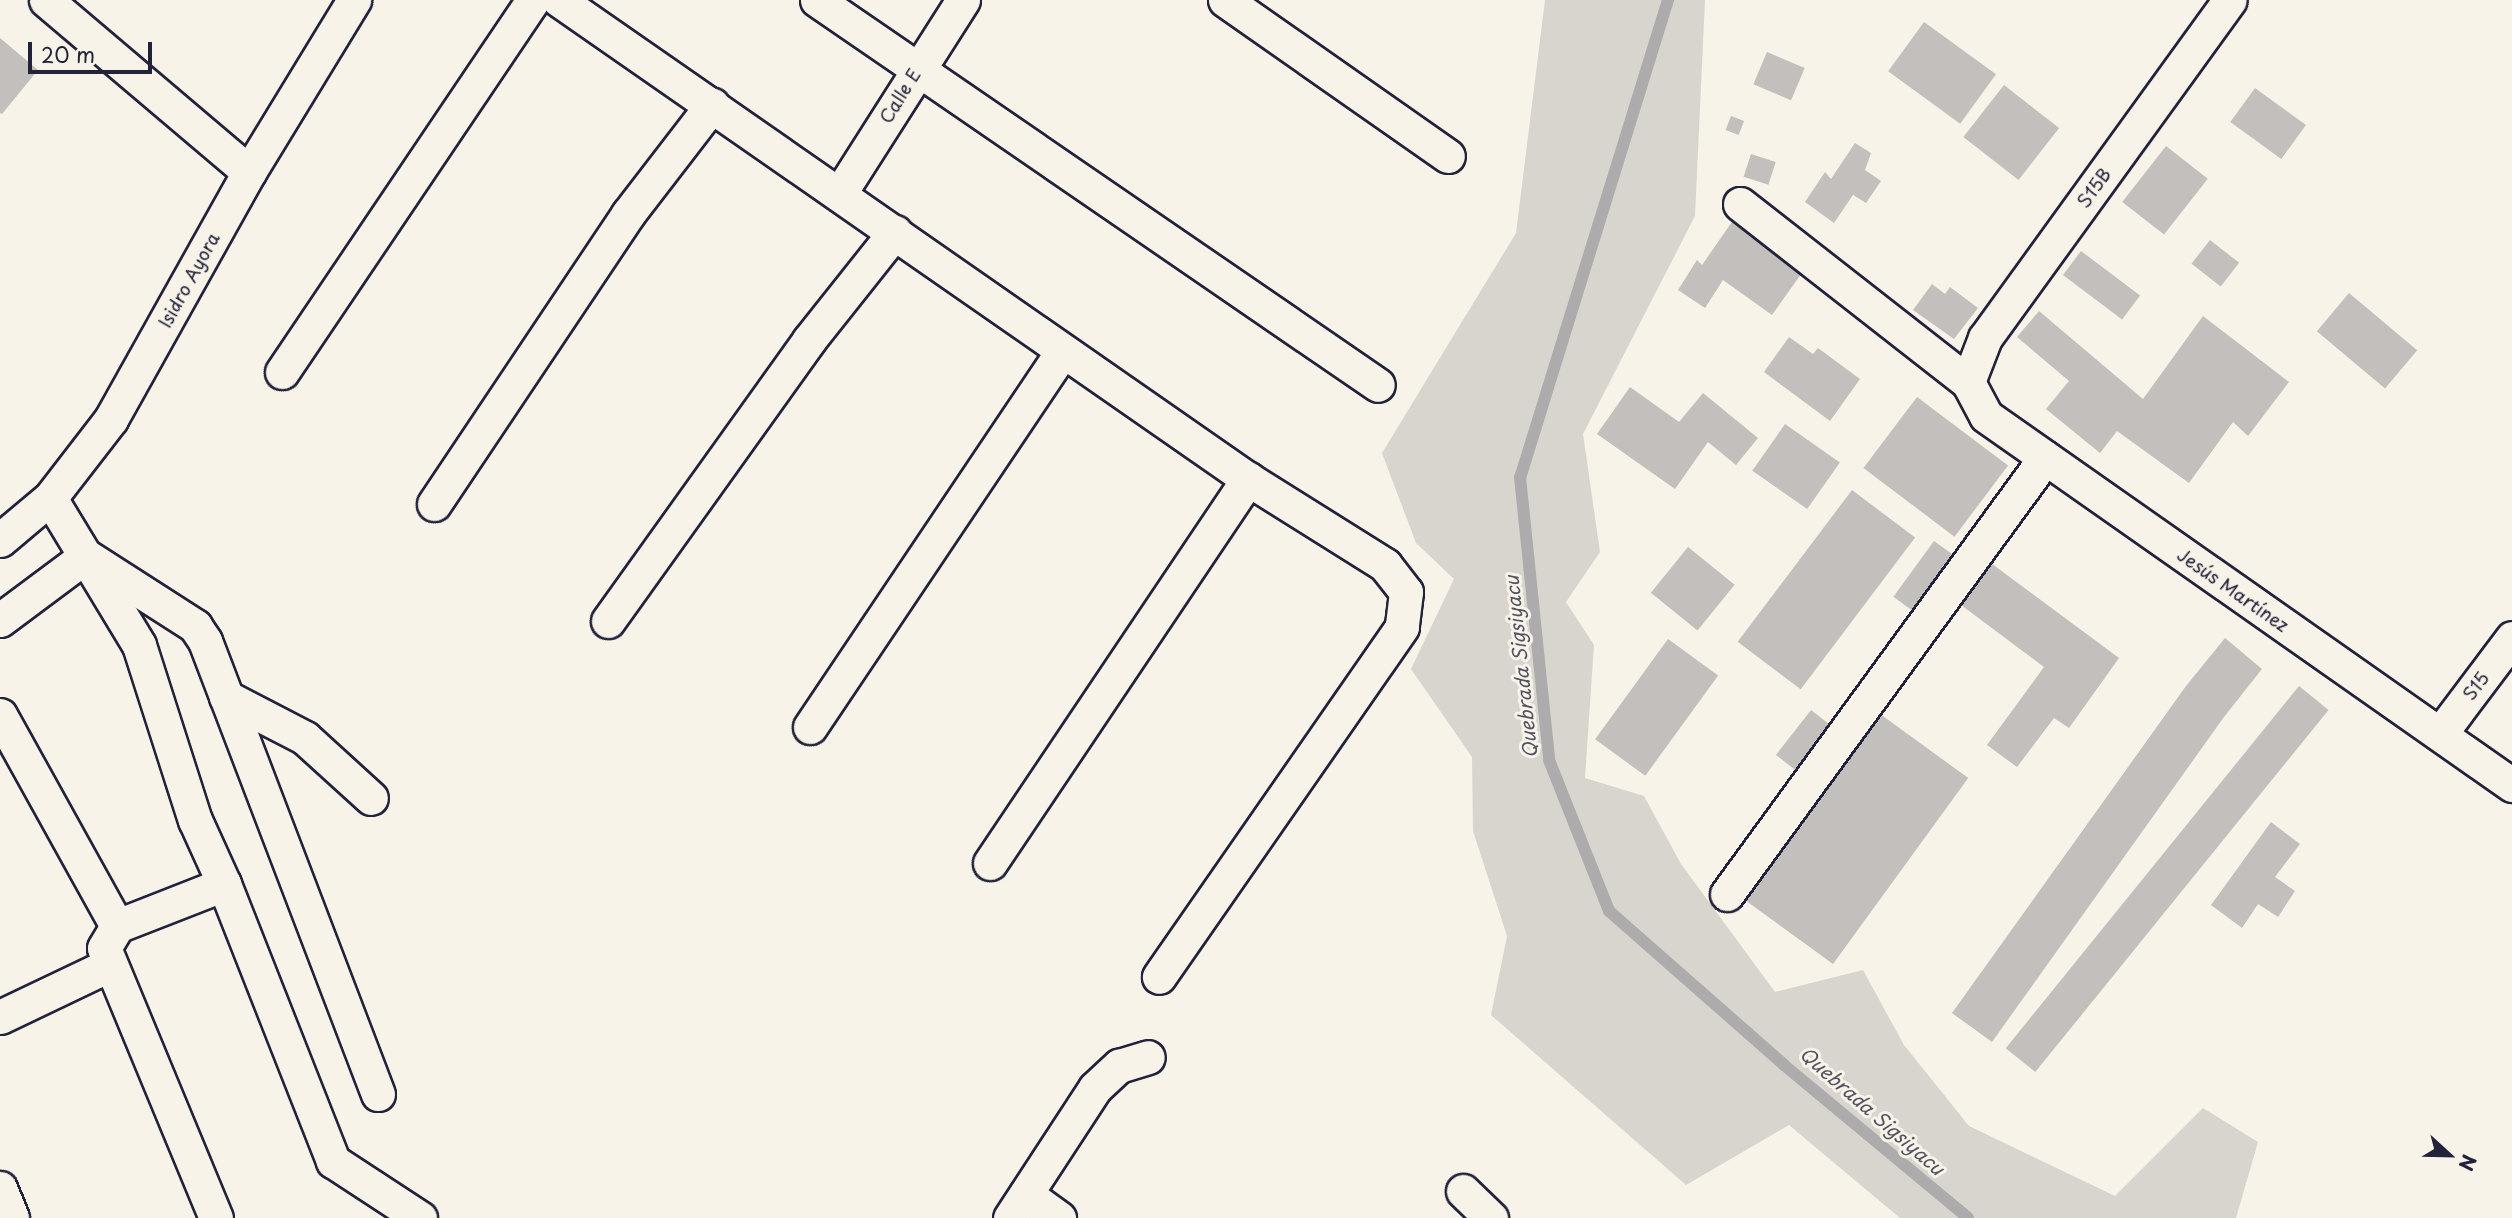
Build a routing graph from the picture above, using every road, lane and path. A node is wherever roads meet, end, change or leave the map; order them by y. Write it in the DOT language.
graph roads {
  1 [pos="46,0"];
  2 [pos="354,0"];
  3 [pos="533,0"];
  4 [pos="559,0"];
  5 [pos="817,0"];
  6 [pos="963,0"];
  7 [pos="1225,0"];
  8 [pos="2230,0"];
  9 [pos="918,67"];
  10 [pos="712,105"];
  11 [pos="1448,156"];
  12 [pos="249,172"];
  13 [pos="840,193"];
  14 [pos="1740,204"];
  15 [pos="895,232"];
  16 [pos="1063,351"];
  17 [pos="282,372"];
  18 [pos="1968,382"];
  19 [pos="1378,385"];
  20 [pos="2045,458"];
  21 [pos="1248,479"];
  22 [pos="50,498"];
  23 [pos="434,504"];
  24 [pos="0,540"];
  25 [pos="86,556"];
  26 [pos="0,620"];
  27 [pos="608,621"];
  28 [pos="2512,638"];
  29 [pos="226,697"];
  30 [pos="0,715"];
  31 [pos="810,727"];
  32 [pos="2440,734"];
  33 [pos="2512,785"];
  34 [pos="371,798"];
  35 [pos="990,863"];
  36 [pos="224,884"];
  37 [pos="1727,894"];
  38 [pos="117,926"];
  39 [pos="109,965"];
  40 [pos="1159,977"];
  41 [pos="0,1017"];
  42 [pos="1148,1057"];
  43 [pos="378,1094"];
  44 [pos="0,1188"];
  45 [pos="1463,1191"];
  46 [pos="1018,1206"];
  47 [pos="12,1218"];
  48 [pos="216,1218"];
  49 [pos="420,1218"];
  50 [pos="1059,1218"];
  51 [pos="1491,1218"];
  1 -- 12 [label="street"];
  2 -- 12 [label="street, Isidro Ayora"];
  3 -- 17 [label="street"];
  4 -- 10 [label="street"];
  5 -- 9 [label="street"];
  6 -- 9 [label="street, Calle E"];
  7 -- 11 [label="street"];
  8 -- 18 [label="street, S15B"];
  9 -- 13 [label="street, Calle E"];
  9 -- 19 [label="street"];
  10 -- 13 [label="street"];
  10 -- 23 [label="street"];
  12 -- 22 [label="street, Isidro Ayora"];
  13 -- 15 [label="street"];
  14 -- 18 [label="street"];
  15 -- 16 [label="street"];
  15 -- 27 [label="street"];
  16 -- 21 [label="street"];
  16 -- 31 [label="street"];
  18 -- 20 [label="street, Jesús Martínez"];
  20 -- 32 [label="street, Jesús Martínez"];
  20 -- 37 [label="street"];
  21 -- 35 [label="street"];
  21 -- 40 [label="street"];
  22 -- 24 [label="street, Isidro Ayora"];
  22 -- 25 [label="street"];
  25 -- 26 [label="street"];
  25 -- 29 [label="street"];
  25 -- 36 [label="street"];
  28 -- 32 [label="street, S15"];
  29 -- 34 [label="street"];
  29 -- 43 [label="street"];
  30 -- 38 [label="street"];
  32 -- 33 [label="street, Jesús Martínez"];
  36 -- 38 [label="street"];
  36 -- 49 [label="street"];
  38 -- 39 [label="street"];
  39 -- 41 [label="street"];
  39 -- 48 [label="street"];
  42 -- 46 [label="street"];
  44 -- 47 [label="street"];
  45 -- 51 [label="street"];
  46 -- 50 [label="street"];
}
